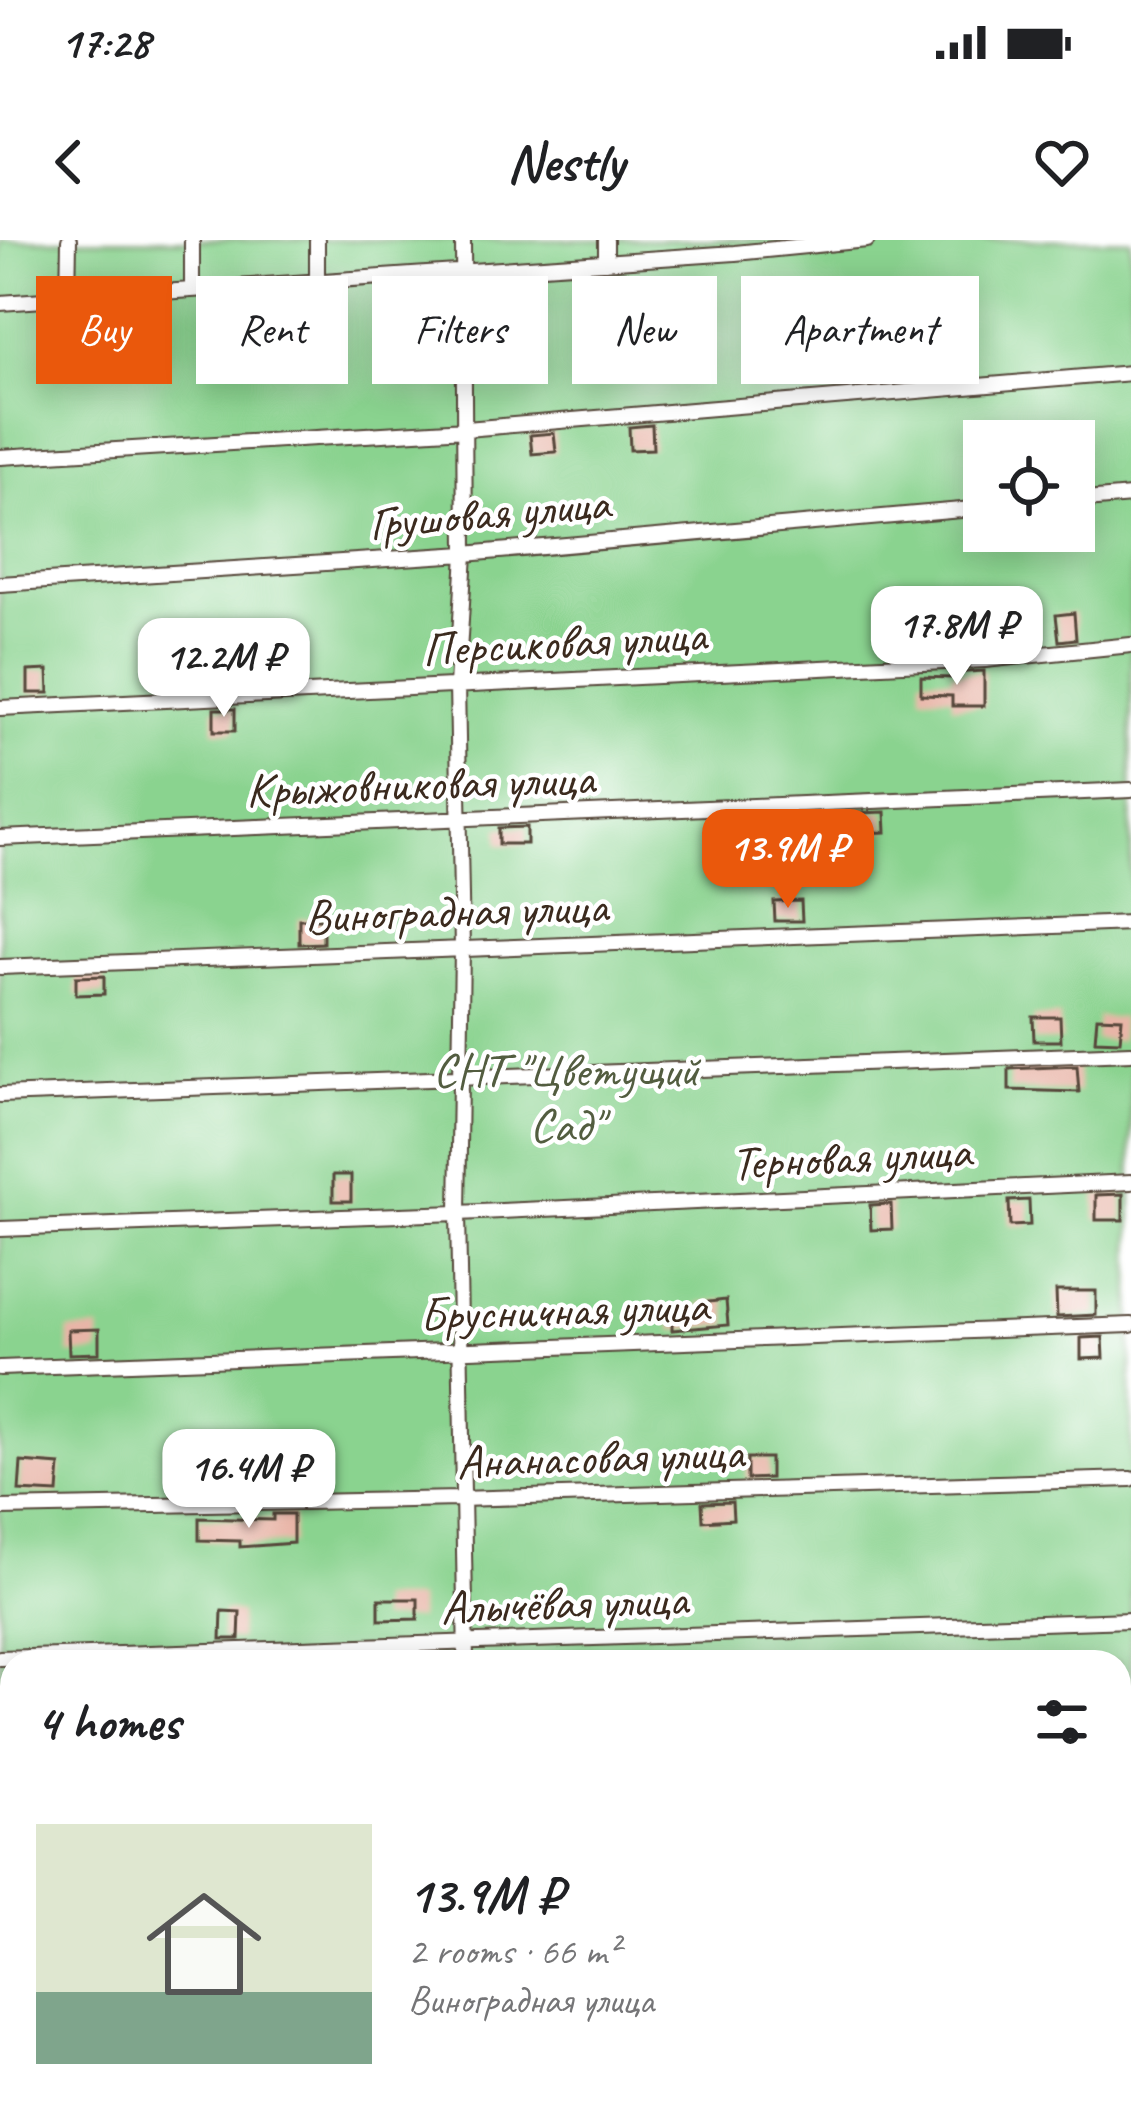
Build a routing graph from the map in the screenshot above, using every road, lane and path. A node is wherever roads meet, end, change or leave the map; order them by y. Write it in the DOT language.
graph roads {
  1 [pos="69,240"];
  2 [pos="192,240"];
  3 [pos="316,240"];
  4 [pos="464,240"];
  5 [pos="606,240"];
  6 [pos="867,240"];
  7 [pos="735,246"];
  8 [pos="606,262"];
  9 [pos="464,272"];
  10 [pos="68,276"];
  11 [pos="317,276"];
  12 [pos="348,280"];
  13 [pos="191,290"];
  14 [pos="196,290"];
  15 [pos="172,291"];
  16 [pos="36,300"];
  17 [pos="0,303"];
  18 [pos="1131,373"];
  19 [pos="466,429"];
  20 [pos="0,458"];
  21 [pos="1131,496"];
  22 [pos="1095,499"];
  23 [pos="963,510"];
  24 [pos="465,554"];
  25 [pos="0,584"];
  26 [pos="1131,645"];
  27 [pos="457,685"];
  28 [pos="0,708"];
  29 [pos="1131,790"];
  30 [pos="458,821"];
  31 [pos="0,838"];
  32 [pos="1131,923"];
  33 [pos="462,949"];
  34 [pos="0,967"];
  35 [pos="1131,1053"];
  36 [pos="460,1078"];
  37 [pos="0,1094"];
  38 [pos="1131,1182"];
  39 [pos="458,1213"];
  40 [pos="0,1229"];
  41 [pos="1131,1325"];
  42 [pos="459,1353"];
  43 [pos="0,1368"];
  44 [pos="1131,1479"];
  45 [pos="460,1499"];
  46 [pos="0,1508"];
  47 [pos="1131,1620"];
  48 [pos="466,1644"];
  49 [pos="266,1650"];
  50 [pos="466,1650"];
  1 -- 10 [label="street"];
  2 -- 13 [label="street"];
  3 -- 11 [label="street"];
  4 -- 9 [label="street"];
  5 -- 8 [label="street"];
  6 -- 7 [label="street"];
  7 -- 8 [label="street"];
  8 -- 9 [label="street"];
  9 -- 12 [label="street"];
  9 -- 19 [label="street"];
  13 -- 14 [label="street"];
  13 -- 15 [label="street"];
  16 -- 17 [label="street"];
  18 -- 19 [label="street"];
  19 -- 20 [label="street"];
  19 -- 24 [label="street"];
  21 -- 22 [label="street"];
  23 -- 24 [label="street, Грушовая улица"];
  24 -- 25 [label="street, Грушовая улица"];
  24 -- 27 [label="street"];
  26 -- 27 [label="street, Персиковая улица"];
  27 -- 28 [label="street, Персиковая улица"];
  27 -- 30 [label="street"];
  29 -- 30 [label="street, Крыжовниковая улица"];
  30 -- 31 [label="street, Крыжовниковая улица"];
  30 -- 33 [label="street"];
  32 -- 33 [label="street, Виноградная улица"];
  33 -- 34 [label="street, Виноградная улица"];
  33 -- 36 [label="street"];
  35 -- 36 [label="street"];
  36 -- 37 [label="street"];
  36 -- 39 [label="street"];
  38 -- 39 [label="street, Терновая улица"];
  39 -- 40 [label="street, Терновая улица"];
  39 -- 42 [label="street"];
  41 -- 42 [label="street, Брусничная улица"];
  42 -- 43 [label="street, Брусничная улица"];
  42 -- 45 [label="street"];
  44 -- 45 [label="street, Ананасовая улица"];
  45 -- 46 [label="street, Ананасовая улица"];
  45 -- 48 [label="street"];
  47 -- 48 [label="street, Алычёвая улица"];
  48 -- 49 [label="street, Алычёвая улица"];
  48 -- 50 [label="street"];
}
